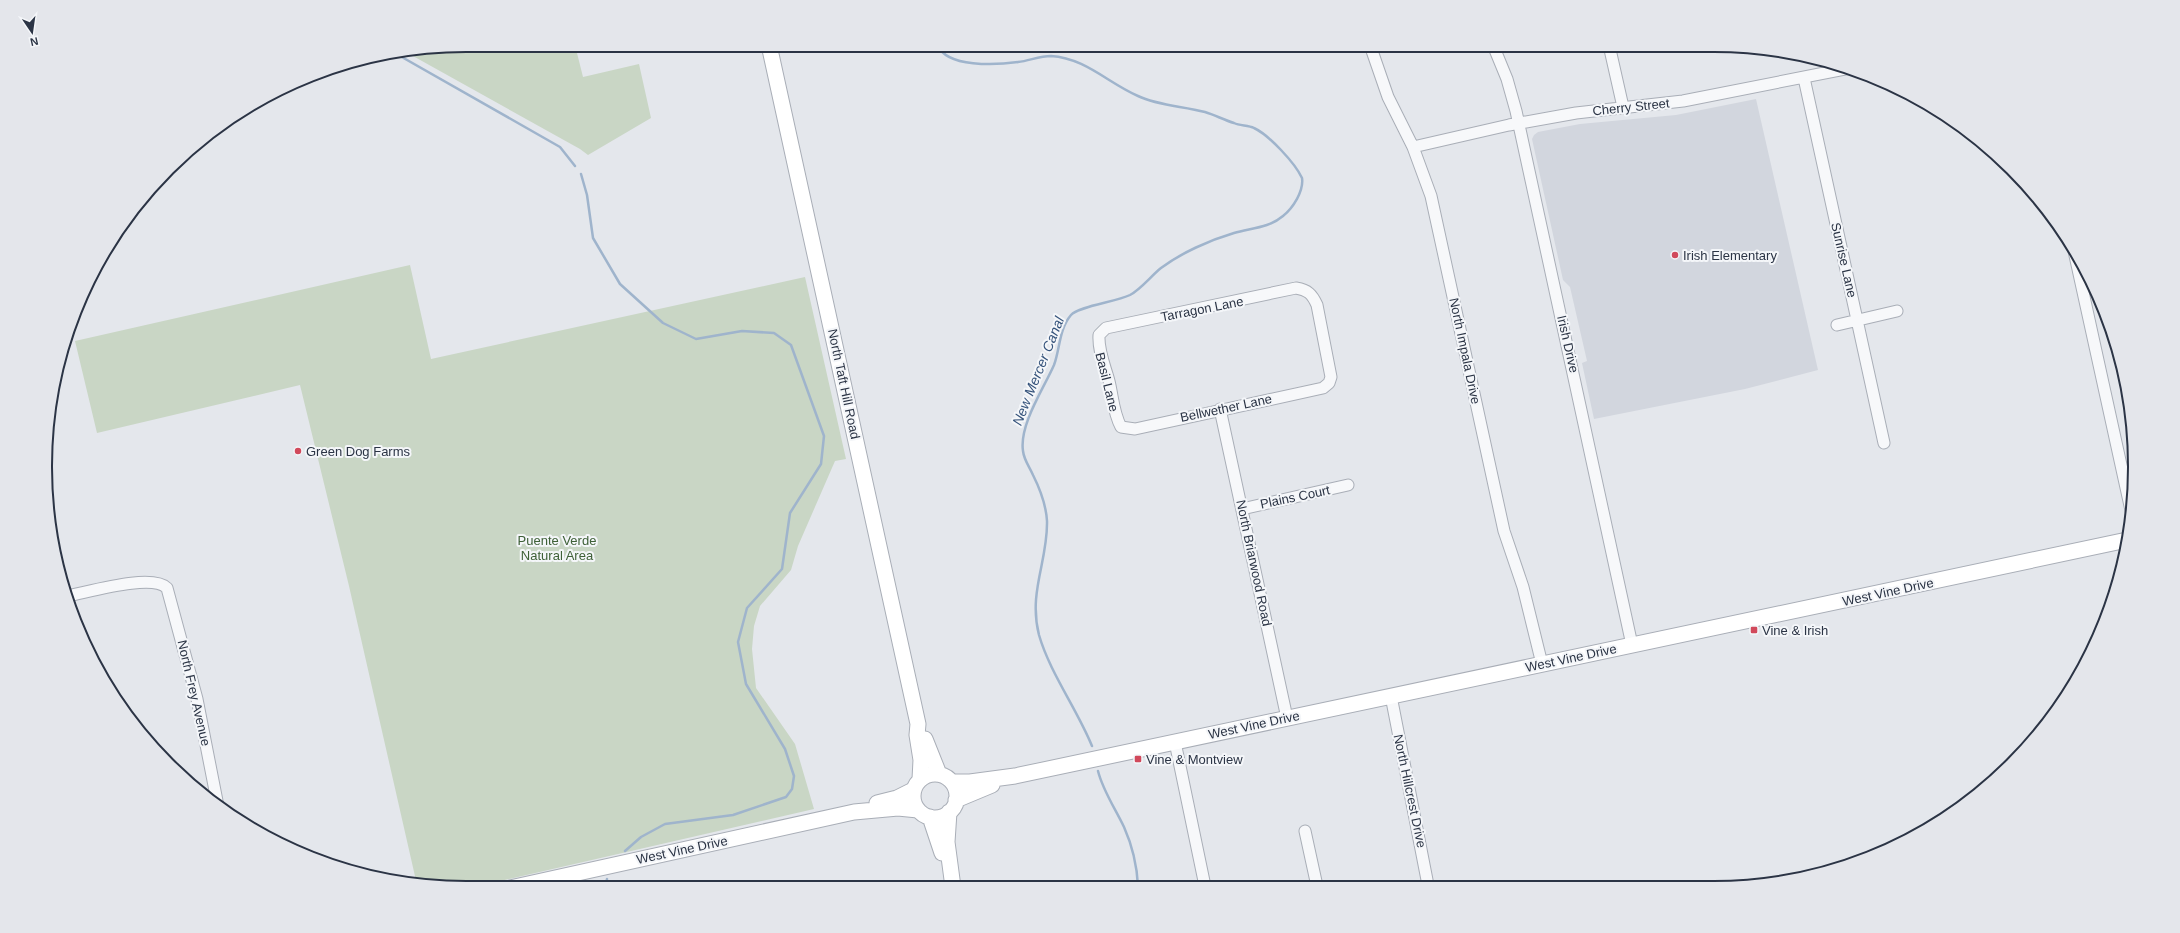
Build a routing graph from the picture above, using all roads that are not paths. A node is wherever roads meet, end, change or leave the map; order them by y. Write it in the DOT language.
graph roads {
  1 [pos="771,52"];
  2 [pos="1372,52"];
  3 [pos="1496,52"];
  4 [pos="1610,52"];
  5 [pos="1837,71"];
  6 [pos="1804,78"];
  7 [pos="1622,107"];
  8 [pos="1518,124"];
  9 [pos="1413,147"];
  10 [pos="2078,271"];
  11 [pos="1897,311"];
  12 [pos="1858,320"];
  13 [pos="1836,325"];
  14 [pos="1099,335"];
  15 [pos="1329,383"];
  16 [pos="1220,409"];
  17 [pos="1121,427"];
  18 [pos="1884,443"];
  19 [pos="1348,485"];
  20 [pos="2127,492"];
  21 [pos="1242,509"];
  22 [pos="2121,541"];
  23 [pos="72,595"];
  24 [pos="1632,645"];
  25 [pos="1542,664"];
  26 [pos="1391,696"];
  27 [pos="1287,718"];
  28 [pos="918,724"];
  29 [pos="1175,742"];
  30 [pos="1014,776"];
  31 [pos="946,778"];
  32 [pos="917,784"];
  33 [pos="216,797"];
  34 [pos="952,806"];
  35 [pos="854,812"];
  36 [pos="924,814"];
  37 [pos="1305,831"];
  38 [pos="951,879"];
  39 [pos="542,881"];
  40 [pos="1204,881"];
  41 [pos="1316,881"];
  42 [pos="1427,881"];
  1 -- 28 [label="street, North Taft Hill Road"];
  2 -- 9 [label="street, North Impala Drive"];
  3 -- 8 [label="street, Irish Drive"];
  4 -- 7 [label="street"];
  5 -- 6 [label="street, Cherry Street"];
  6 -- 7 [label="street, Cherry Street"];
  6 -- 12 [label="street, Sunrise Lane"];
  7 -- 8 [label="street, Cherry Street"];
  8 -- 9 [label="street, Cherry Street"];
  8 -- 24 [label="street, Irish Drive"];
  9 -- 25 [label="street, North Impala Drive"];
  10 -- 20 [label="street"];
  11 -- 12 [label="street"];
  12 -- 13 [label="street"];
  12 -- 18 [label="street, Sunrise Lane"];
  14 -- 15 [label="street, Tarragon Lane"];
  14 -- 17 [label="street, Basil Lane"];
  15 -- 16 [label="street, Bellwether Lane"];
  16 -- 17 [label="street, Bellwether Lane"];
  16 -- 21 [label="street, North Briarwood Road"];
  19 -- 21 [label="street, Plains Court"];
  21 -- 27 [label="street, North Briarwood Road"];
  22 -- 24 [label="street, West Vine Drive"];
  23 -- 33 [label="street, North Frey Avenue"];
  24 -- 25 [label="street, West Vine Drive"];
  25 -- 26 [label="street, West Vine Drive"];
  26 -- 27 [label="street, West Vine Drive"];
  26 -- 42 [label="street, North Hillcrest Drive"];
  27 -- 29 [label="street, West Vine Drive"];
  28 -- 31 [label="street, North Taft Hill Road"];
  28 -- 32 [label="street, North Taft Hill Road"];
  29 -- 30 [label="street, West Vine Drive"];
  29 -- 40 [label="street"];
  30 -- 31 [label="street, West Vine Drive"];
  30 -- 34 [label="street, West Vine Drive"];
  31 -- 32 [label="street, West Vine Drive"];
  31 -- 34 [label="street"];
  32 -- 35 [label="street, West Vine Drive"];
  32 -- 36 [label="street"];
  34 -- 36 [label="street, West Vine Drive"];
  34 -- 38 [label="street"];
  35 -- 36 [label="street, West Vine Drive"];
  35 -- 39 [label="street, West Vine Drive"];
  36 -- 38 [label="street"];
  37 -- 41 [label="street"];
}
